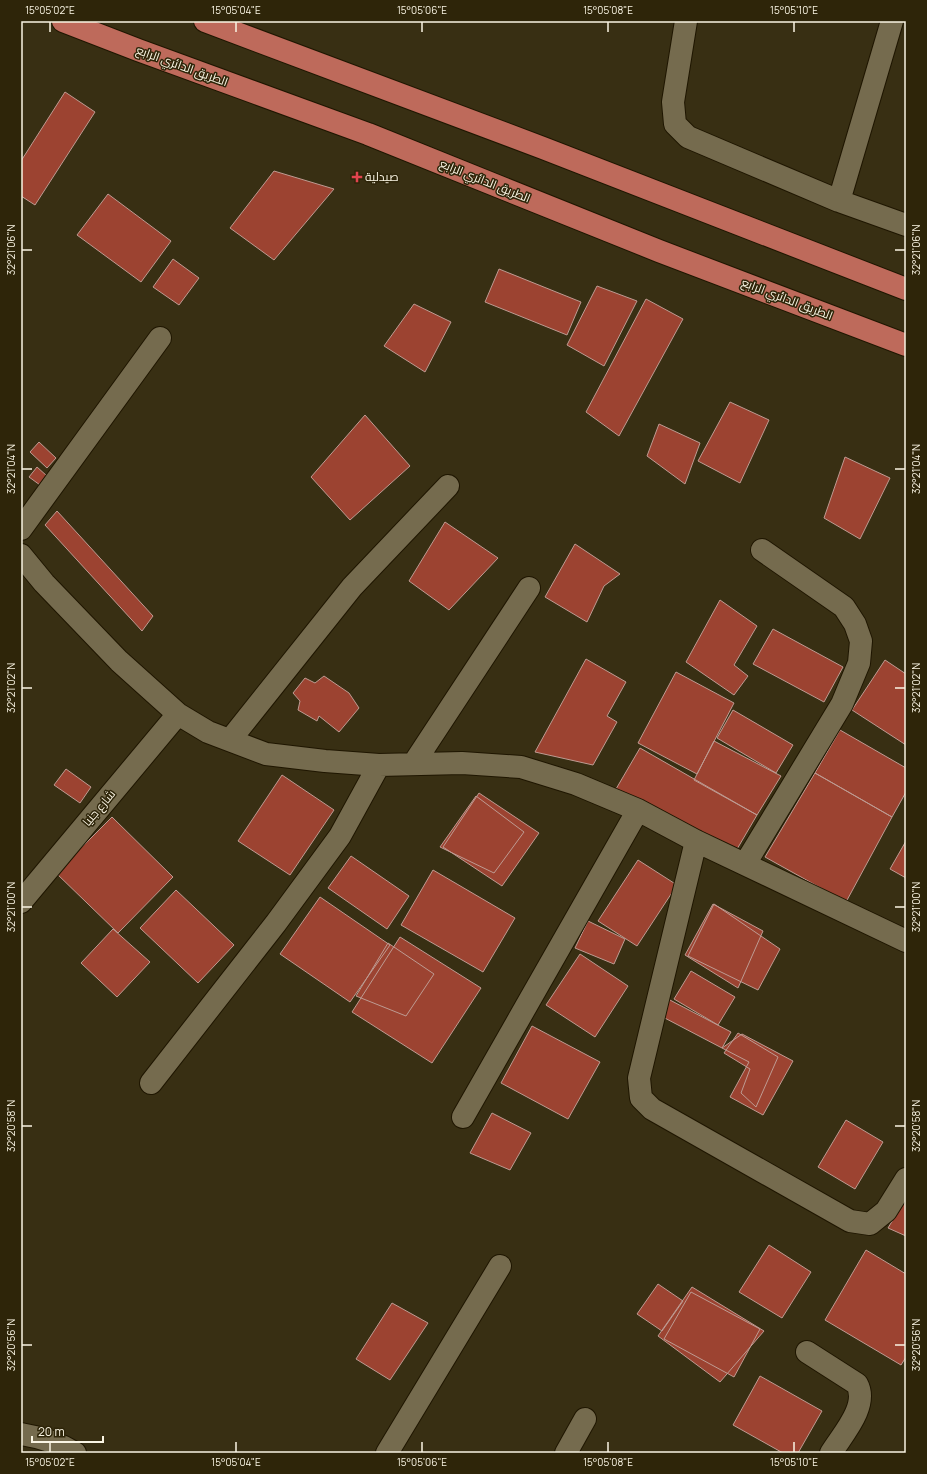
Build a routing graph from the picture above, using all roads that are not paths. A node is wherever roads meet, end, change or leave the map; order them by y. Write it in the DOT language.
graph roads {
  1 [pos="63,21"];
  2 [pos="205,21"];
  3 [pos="686,21"];
  4 [pos="892,21"];
  5 [pos="839,201"];
  6 [pos="906,225"];
  7 [pos="906,289"];
  8 [pos="160,338"];
  9 [pos="906,345"];
  10 [pos="448,486"];
  11 [pos="21,529"];
  12 [pos="762,550"];
  13 [pos="21,554"];
  14 [pos="529,588"];
  15 [pos="178,714"];
  16 [pos="230,740"];
  17 [pos="414,764"];
  18 [pos="379,765"];
  19 [pos="638,810"];
  20 [pos="696,841"];
  21 [pos="745,864"];
  22 [pos="21,902"];
  23 [pos="906,940"];
  24 [pos="151,1083"];
  25 [pos="463,1117"];
  26 [pos="906,1179"];
  27 [pos="500,1266"];
  28 [pos="807,1352"];
  29 [pos="584,1419"];
  30 [pos="21,1434"];
  31 [pos="75,1453"];
  32 [pos="387,1453"];
  33 [pos="566,1453"];
  34 [pos="831,1453"];
  1 -- 9 [label="main road, الطريق الدائري الرابع"];
  2 -- 7 [label="main road"];
  3 -- 5 [label="street"];
  4 -- 5 [label="street"];
  5 -- 6 [label="street"];
  8 -- 11 [label="street"];
  10 -- 16 [label="street"];
  12 -- 21 [label="street"];
  13 -- 15 [label="street"];
  14 -- 17 [label="street"];
  15 -- 16 [label="street"];
  15 -- 22 [label="street, شارع جنيا"];
  16 -- 18 [label="street"];
  17 -- 18 [label="street"];
  17 -- 19 [label="street"];
  18 -- 24 [label="street"];
  19 -- 20 [label="street"];
  19 -- 25 [label="street"];
  20 -- 21 [label="street"];
  20 -- 26 [label="street"];
  21 -- 23 [label="street"];
  27 -- 32 [label="street"];
  28 -- 34 [label="street"];
  29 -- 33 [label="street"];
  30 -- 31 [label="street"];
}
